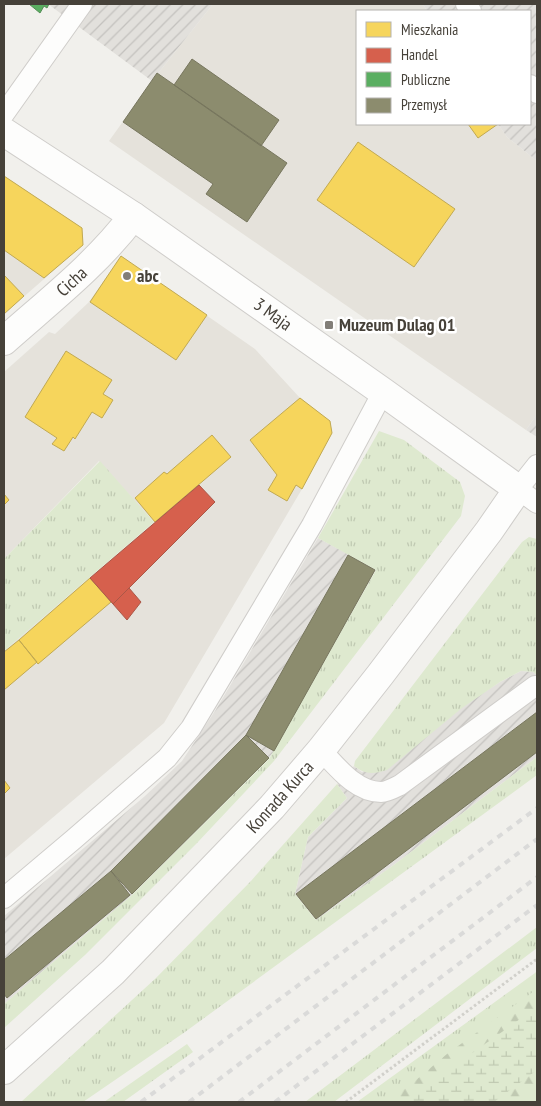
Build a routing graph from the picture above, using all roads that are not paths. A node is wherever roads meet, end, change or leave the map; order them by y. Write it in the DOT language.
graph roads {
  1 [pos="82,4"];
  2 [pos="4,114"];
  3 [pos="4,132"];
  4 [pos="133,216"];
  5 [pos="4,341"];
  6 [pos="383,392"];
  7 [pos="537,465"];
  8 [pos="528,496"];
  9 [pos="535,686"];
  10 [pos="321,750"];
  11 [pos="4,898"];
  12 [pos="4,1070"];
  1 -- 2 [label="lane"];
  3 -- 4 [label="street, 3 Maja"];
  4 -- 5 [label="street, Cicha"];
  4 -- 6 [label="street, 3 Maja"];
  6 -- 8 [label="street, 3 Maja"];
  6 -- 11 [label="lane"];
  7 -- 8 [label="lane"];
  8 -- 10 [label="street, Konrada Kurca"];
  9 -- 10 [label="lane"];
  10 -- 12 [label="street, Konrada Kurca"];
}
